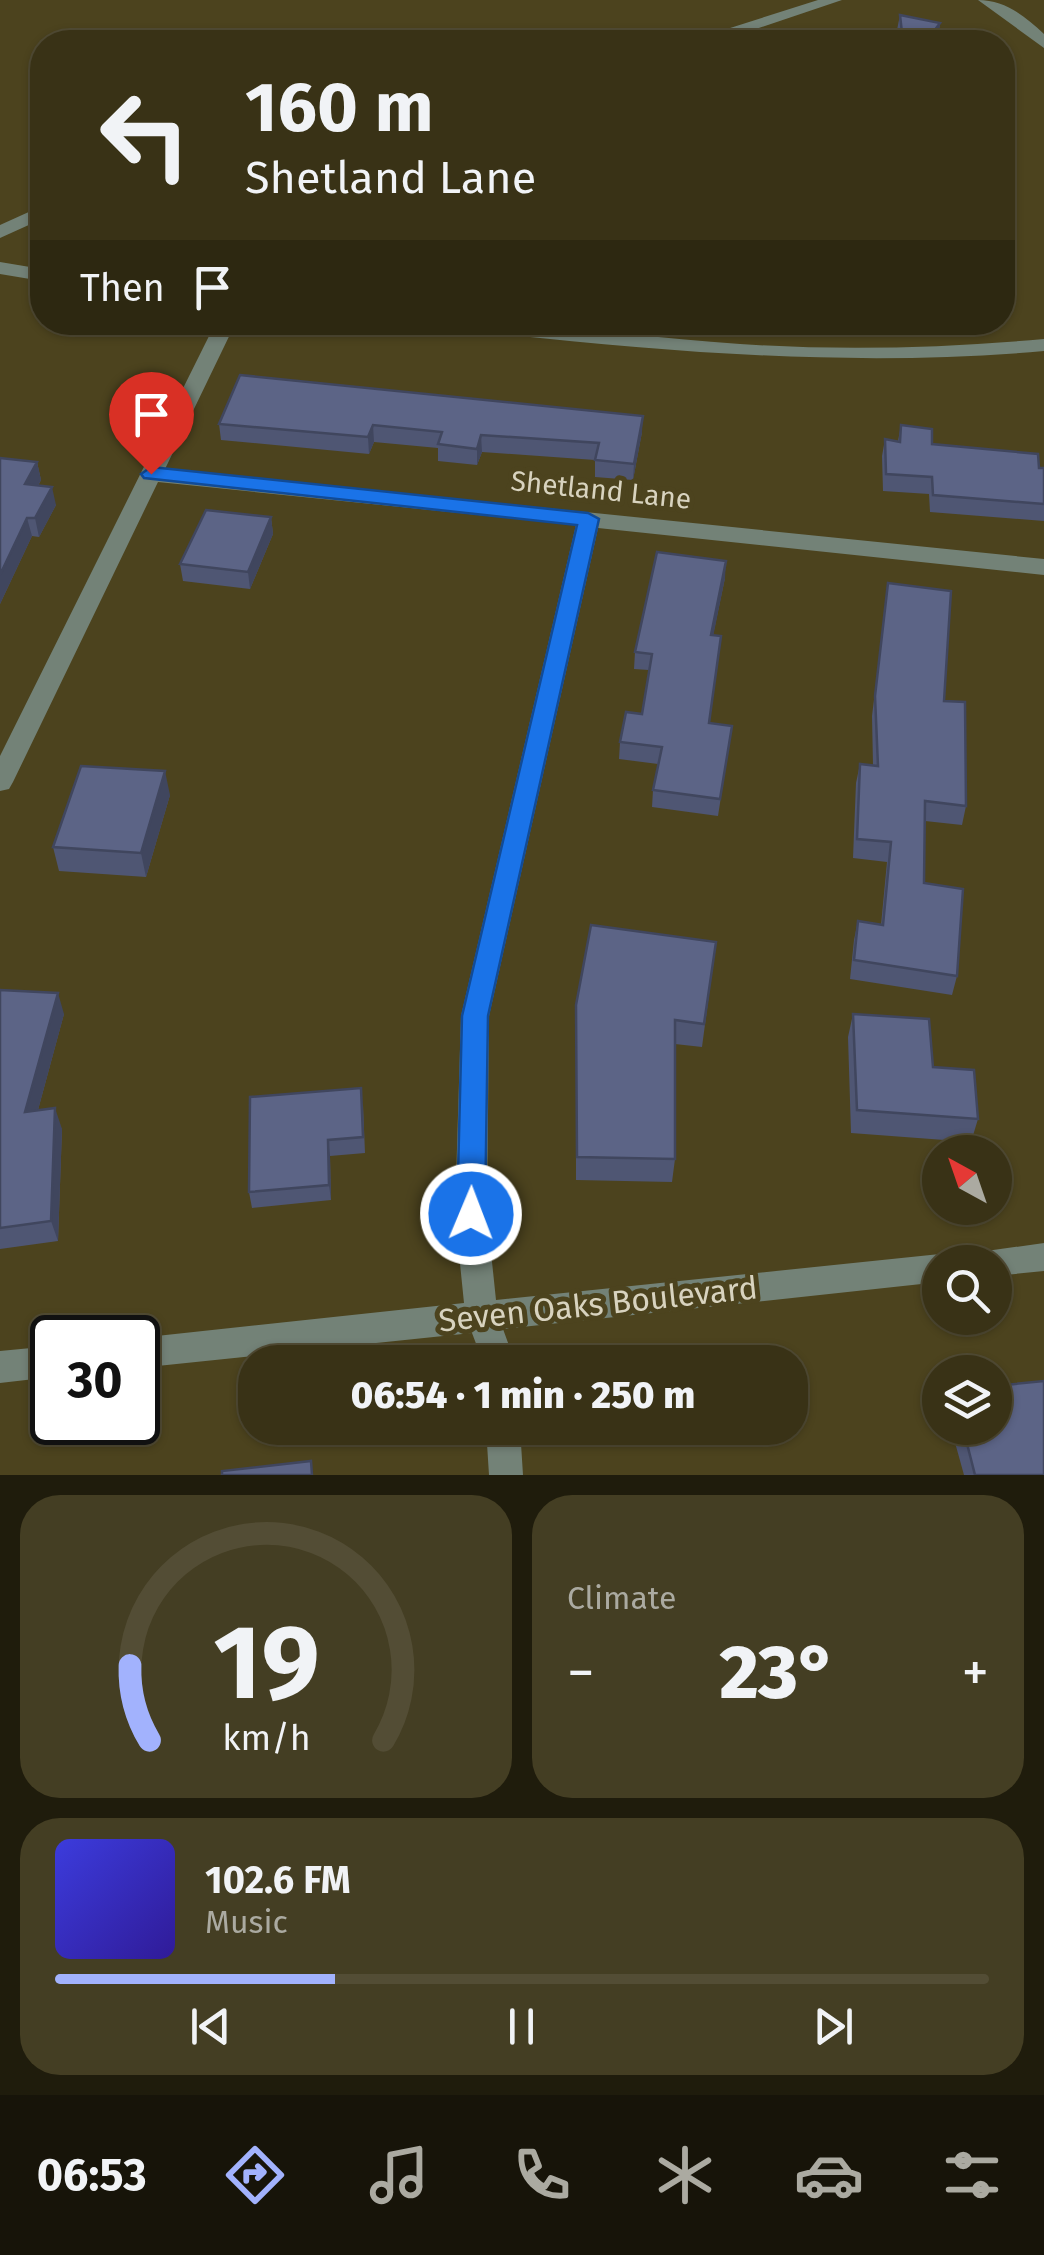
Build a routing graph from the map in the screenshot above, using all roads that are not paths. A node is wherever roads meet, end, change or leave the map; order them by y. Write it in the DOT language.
graph roads {
  1 [pos="834,0"];
  2 [pos="986,0"];
  3 [pos="739,30"];
  4 [pos="1044,43"];
  5 [pos="30,218"];
  6 [pos="0,232"];
  7 [pos="0,268"];
  8 [pos="30,274"];
  9 [pos="220,335"];
  10 [pos="561,335"];
  11 [pos="1044,345"];
  12 [pos="151,474"];
  13 [pos="588,519"];
  14 [pos="1044,567"];
  15 [pos="0,782"];
  16 [pos="1044,1257"];
  17 [pos="1012,1260"];
  18 [pos="922,1270"];
  19 [pos="482,1317"];
  20 [pos="493,1345"];
  21 [pos="160,1351"];
  22 [pos="30,1365"];
  23 [pos="0,1368"];
  24 [pos="504,1445"];
  25 [pos="506,1475"];
  1 -- 3 [label="street"];
  2 -- 4 [label="street"];
  5 -- 6 [label="street"];
  7 -- 8 [label="street"];
  9 -- 12 [label="street"];
  10 -- 11 [label="street"];
  12 -- 13 [label="street, Shetland Lane"];
  12 -- 15 [label="street"];
  13 -- 14 [label="street, Shetland Lane"];
  13 -- 19 [label="street"];
  16 -- 17 [label="street"];
  18 -- 19 [label="street, Seven Oaks Boulevard"];
  19 -- 20 [label="street"];
  19 -- 21 [label="street, Seven Oaks Boulevard"];
  22 -- 23 [label="street"];
  24 -- 25 [label="street"];
}
